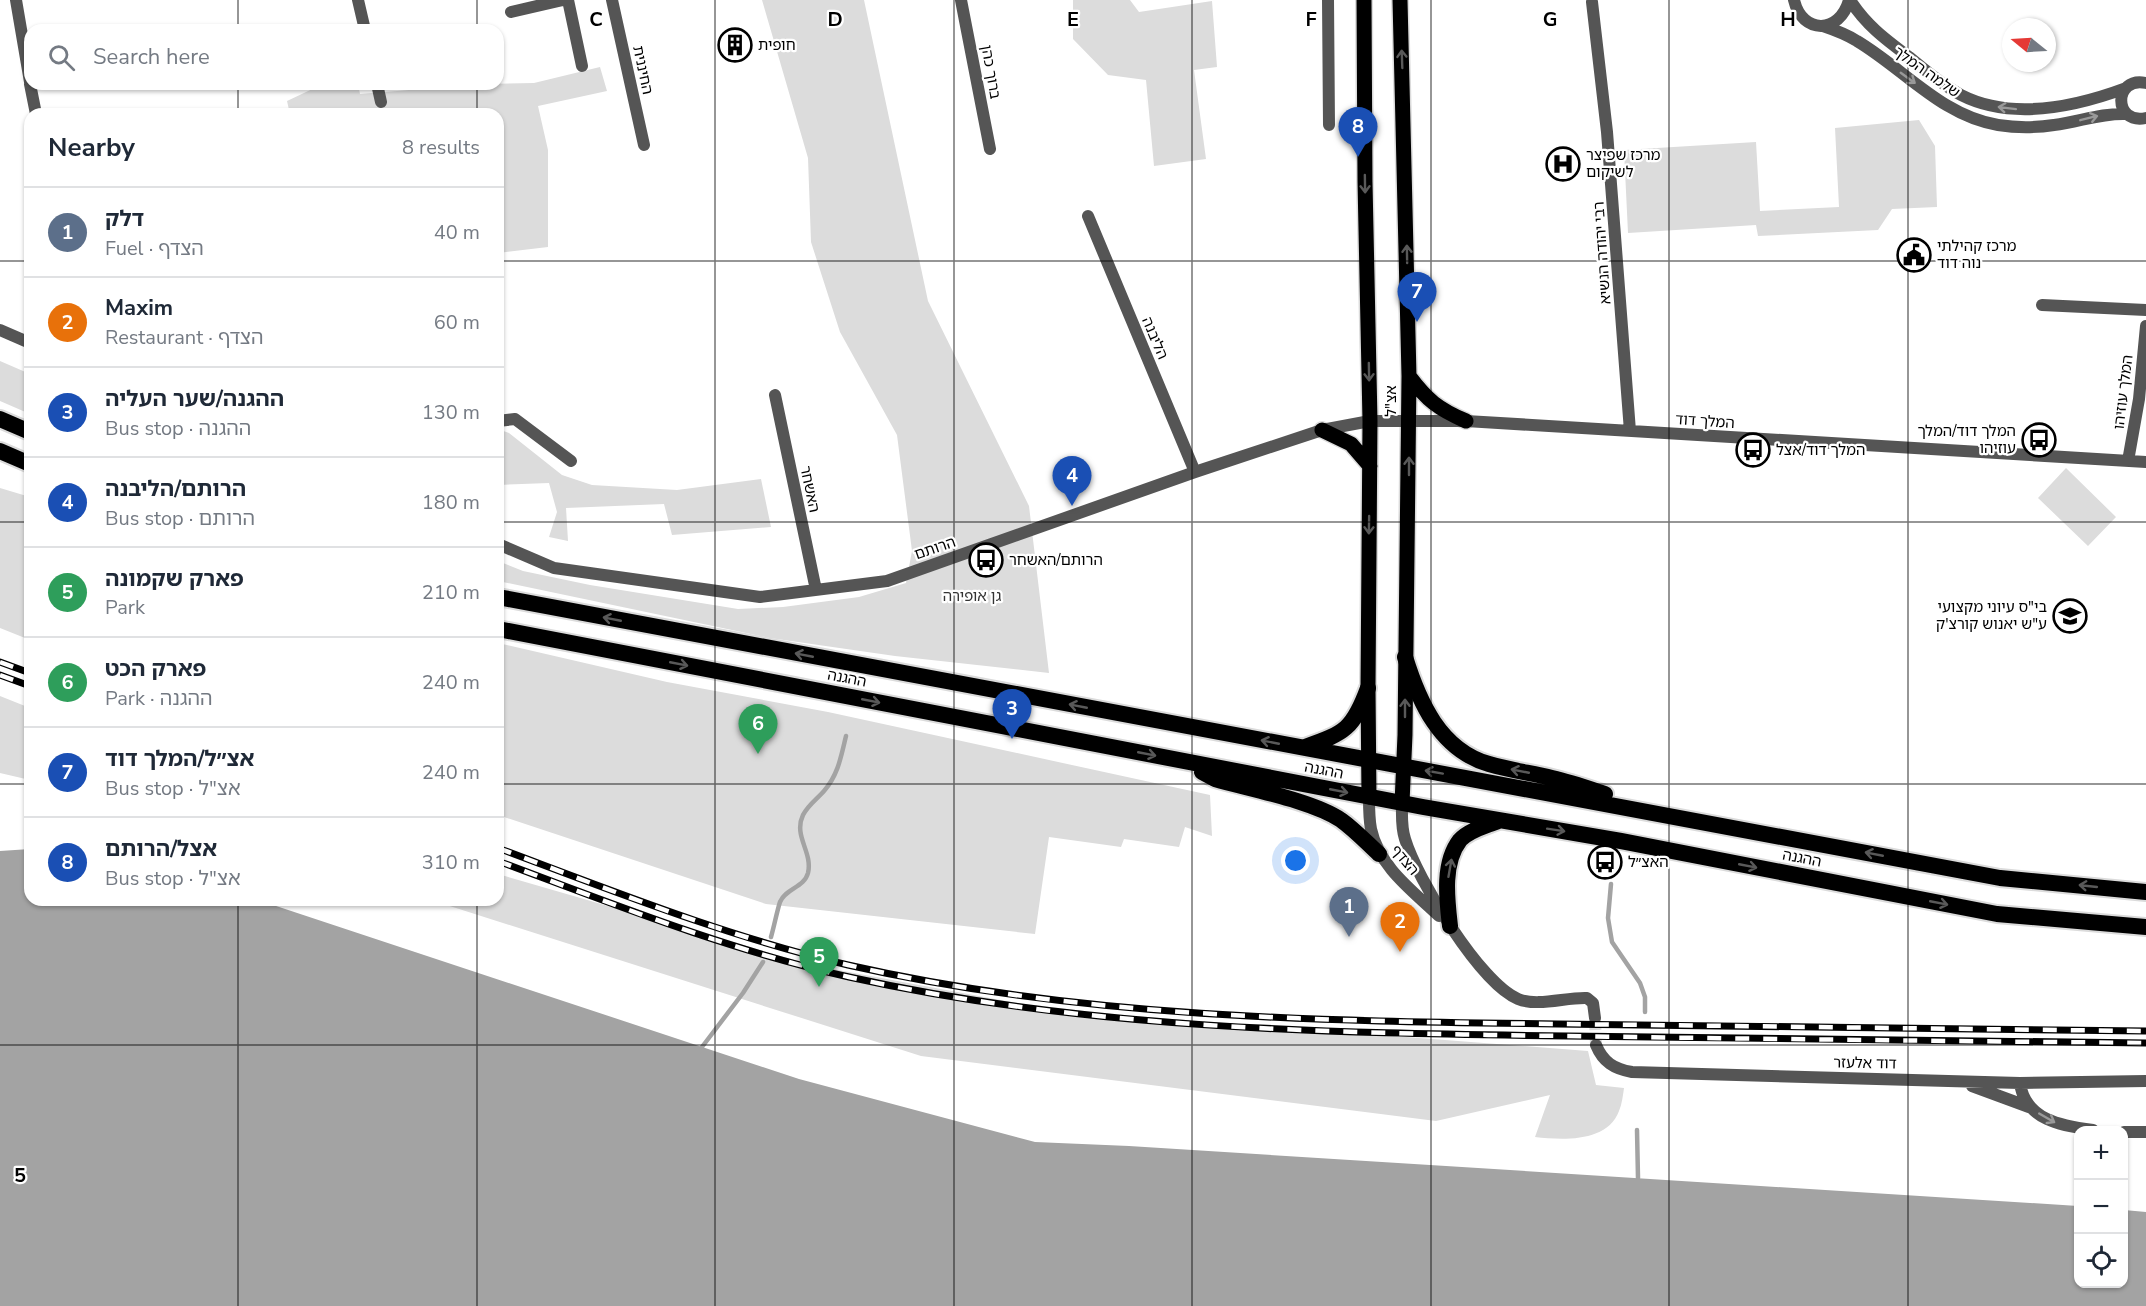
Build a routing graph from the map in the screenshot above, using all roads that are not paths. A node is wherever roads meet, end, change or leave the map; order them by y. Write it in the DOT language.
graph roads {
  1 [pos="16,0"];
  2 [pos="358,0"];
  3 [pos="563,0"];
  4 [pos="568,0"];
  5 [pos="612,0"];
  6 [pos="962,0"];
  7 [pos="1328,0"];
  8 [pos="1364,0"];
  9 [pos="1400,0"];
  10 [pos="1850,0"];
  11 [pos="1592,2"];
  12 [pos="1792,3"];
  13 [pos="511,12"];
  14 [pos="364,24"];
  15 [pos="1823,26"];
  16 [pos="24,47"];
  17 [pos="582,66"];
  18 [pos="2146,83"];
  19 [pos="2126,88"];
  20 [pos="31,90"];
  21 [pos="378,90"];
  22 [pos="381,102"];
  23 [pos="35,108"];
  24 [pos="2126,114"];
  25 [pos="2146,121"];
  26 [pos="1329,125"];
  27 [pos="644,145"];
  28 [pos="990,149"];
  29 [pos="1088,216"];
  30 [pos="2042,305"];
  31 [pos="2146,310"];
  32 [pos="2146,326"];
  33 [pos="0,330"];
  34 [pos="24,340"];
  35 [pos="1409,376"];
  36 [pos="775,395"];
  37 [pos="0,419"];
  38 [pos="504,420"];
  39 [pos="1370,421"];
  40 [pos="1409,421"];
  41 [pos="1466,421"];
  42 [pos="24,429"];
  43 [pos="1322,430"];
  44 [pos="1630,431"];
  45 [pos="0,451"];
  46 [pos="571,460"];
  47 [pos="24,461"];
  48 [pos="2128,461"];
  49 [pos="2146,462"];
  50 [pos="1370,466"];
  51 [pos="1195,472"];
  52 [pos="504,547"];
  53 [pos="816,590"];
  54 [pos="504,598"];
  55 [pos="504,630"];
  56 [pos="1405,657"];
  57 [pos="1368,688"];
  58 [pos="1303,748"];
  59 [pos="1173,759"];
  60 [pos="1368,760"];
  61 [pos="1404,767"];
  62 [pos="1369,796"];
  63 [pos="1402,803"];
  64 [pos="1677,816"];
  65 [pos="1498,821"];
  66 [pos="1379,854"];
  67 [pos="2146,892"];
  68 [pos="1450,926"];
  69 [pos="2146,927"];
  70 [pos="1595,1018"];
  71 [pos="1596,1046"];
  72 [pos="1954,1080"];
  73 [pos="2146,1081"];
  74 [pos="2020,1083"];
  75 [pos="2029,1107"];
  76 [pos="2074,1128"];
  77 [pos="2128,1132"];
  78 [pos="2146,1132"];
  1 -- 16 [label="street"];
  2 -- 14 [label="street"];
  3 -- 13 [label="street"];
  4 -- 17 [label="street"];
  5 -- 27 [label="street, החיננית"];
  6 -- 28 [label="street, ברוך כהן"];
  7 -- 26 [label="street"];
  8 -- 39 [label="main road, אצ\"ל, one-way"];
  35 -- 9 [label="main road, אצ\"ל, one-way"];
  10 -- 15 [label="street"];
  19 -- 10 [label="street, שלמה המלך, one-way"];
  11 -- 44 [label="street, רבי יהודה הנשיא"];
  12 -- 15 [label="street, שלמה המלך"];
  15 -- 24 [label="street, שלמה המלך, one-way"];
  18 -- 19 [label="street, שלמה המלך"];
  19 -- 24 [label="street"];
  20 -- 23 [label="street"];
  21 -- 22 [label="street"];
  24 -- 25 [label="street, שלמה המלך"];
  29 -- 51 [label="street, הליבנה"];
  30 -- 31 [label="street"];
  32 -- 48 [label="street, המלך עוזיהו"];
  33 -- 34 [label="street"];
  35 -- 40 [label="main road, אצ\"ל"];
  35 -- 41 [label="main road"];
  36 -- 53 [label="street, האשחר"];
  37 -- 42 [label="highway"];
  38 -- 46 [label="street"];
  39 -- 40 [label="street, המלך דוד"];
  39 -- 43 [label="street, הרותם"];
  39 -- 50 [label="main road, אצ\"ל"];
  40 -- 41 [label="street, המלך דוד"];
  56 -- 40 [label="main road, אצ\"ל, one-way"];
  41 -- 44 [label="street, המלך דוד"];
  43 -- 50 [label="main road"];
  43 -- 51 [label="street, הרותם"];
  44 -- 48 [label="street, המלך דוד"];
  45 -- 47 [label="highway"];
  48 -- 49 [label="street, המלך דוד"];
  50 -- 57 [label="main road, אצ\"ל, one-way"];
  51 -- 53 [label="street, הרותם"];
  52 -- 53 [label="street, הרותם"];
  58 -- 54 [label="highway, ההגנה, one-way"];
  55 -- 59 [label="highway, ההגנה, one-way"];
  61 -- 56 [label="main road, אצ\"ל, one-way"];
  64 -- 56 [label="highway, one-way"];
  57 -- 58 [label="highway"];
  57 -- 60 [label="main road, אצ\"ל"];
  58 -- 60 [label="highway, ההגנה"];
  59 -- 62 [label="highway, ההגנה, one-way"];
  59 -- 66 [label="highway"];
  60 -- 61 [label="highway, ההגנה"];
  60 -- 62 [label="main road, אצ\"ל"];
  61 -- 63 [label="main road, אצ\"ל"];
  64 -- 61 [label="highway, ההגנה, one-way"];
  62 -- 63 [label="highway, ההגנה"];
  62 -- 66 [label="street, הצדף"];
  63 -- 65 [label="highway, ההגנה"];
  63 -- 68 [label="street, הצדף"];
  67 -- 64 [label="highway, ההגנה, one-way"];
  68 -- 65 [label="highway, one-way"];
  65 -- 69 [label="highway, ההגנה, one-way"];
  66 -- 68 [label="street, הצדף"];
  68 -- 70 [label="street, הצדף"];
  71 -- 72 [label="street, דוד אלעזר"];
  72 -- 74 [label="street, דוד אלעזר"];
  72 -- 75 [label="street"];
  73 -- 74 [label="street, דוד אלעזר"];
  74 -- 75 [label="street"];
  75 -- 76 [label="street, one-way"];
  77 -- 78 [label="street"];
}
